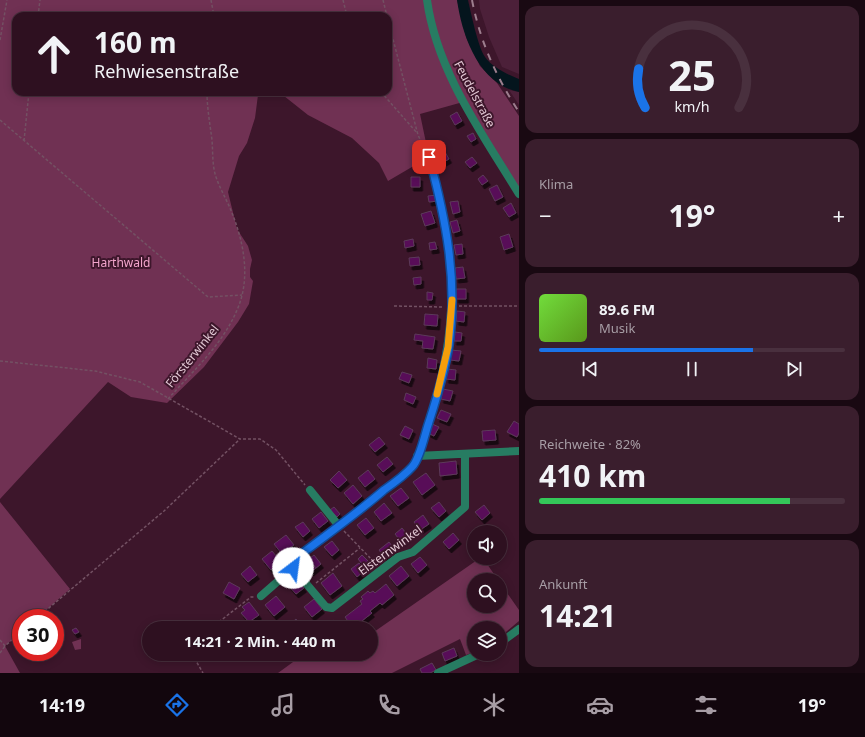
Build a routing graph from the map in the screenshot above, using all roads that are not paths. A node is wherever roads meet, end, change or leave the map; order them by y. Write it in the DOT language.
graph roads {
  1 [pos="427,0"];
  2 [pos="429,157"];
  3 [pos="519,194"];
  4 [pos="519,451"];
  5 [pos="465,455"];
  6 [pos="417,456"];
  7 [pos="310,490"];
  8 [pos="339,526"];
  9 [pos="293,568"];
  10 [pos="261,596"];
  11 [pos="519,629"];
  12 [pos="507,637"];
  13 [pos="467,659"];
  14 [pos="438,673"];
  1 -- 3 [label="street, Feudelstraße"];
  2 -- 6 [label="street"];
  4 -- 5 [label="street"];
  5 -- 6 [label="street"];
  5 -- 9 [label="street, Elsternwinkel"];
  6 -- 8 [label="street"];
  7 -- 8 [label="street"];
  8 -- 9 [label="street"];
  9 -- 10 [label="street"];
  11 -- 12 [label="street"];
  13 -- 14 [label="street"];
}
